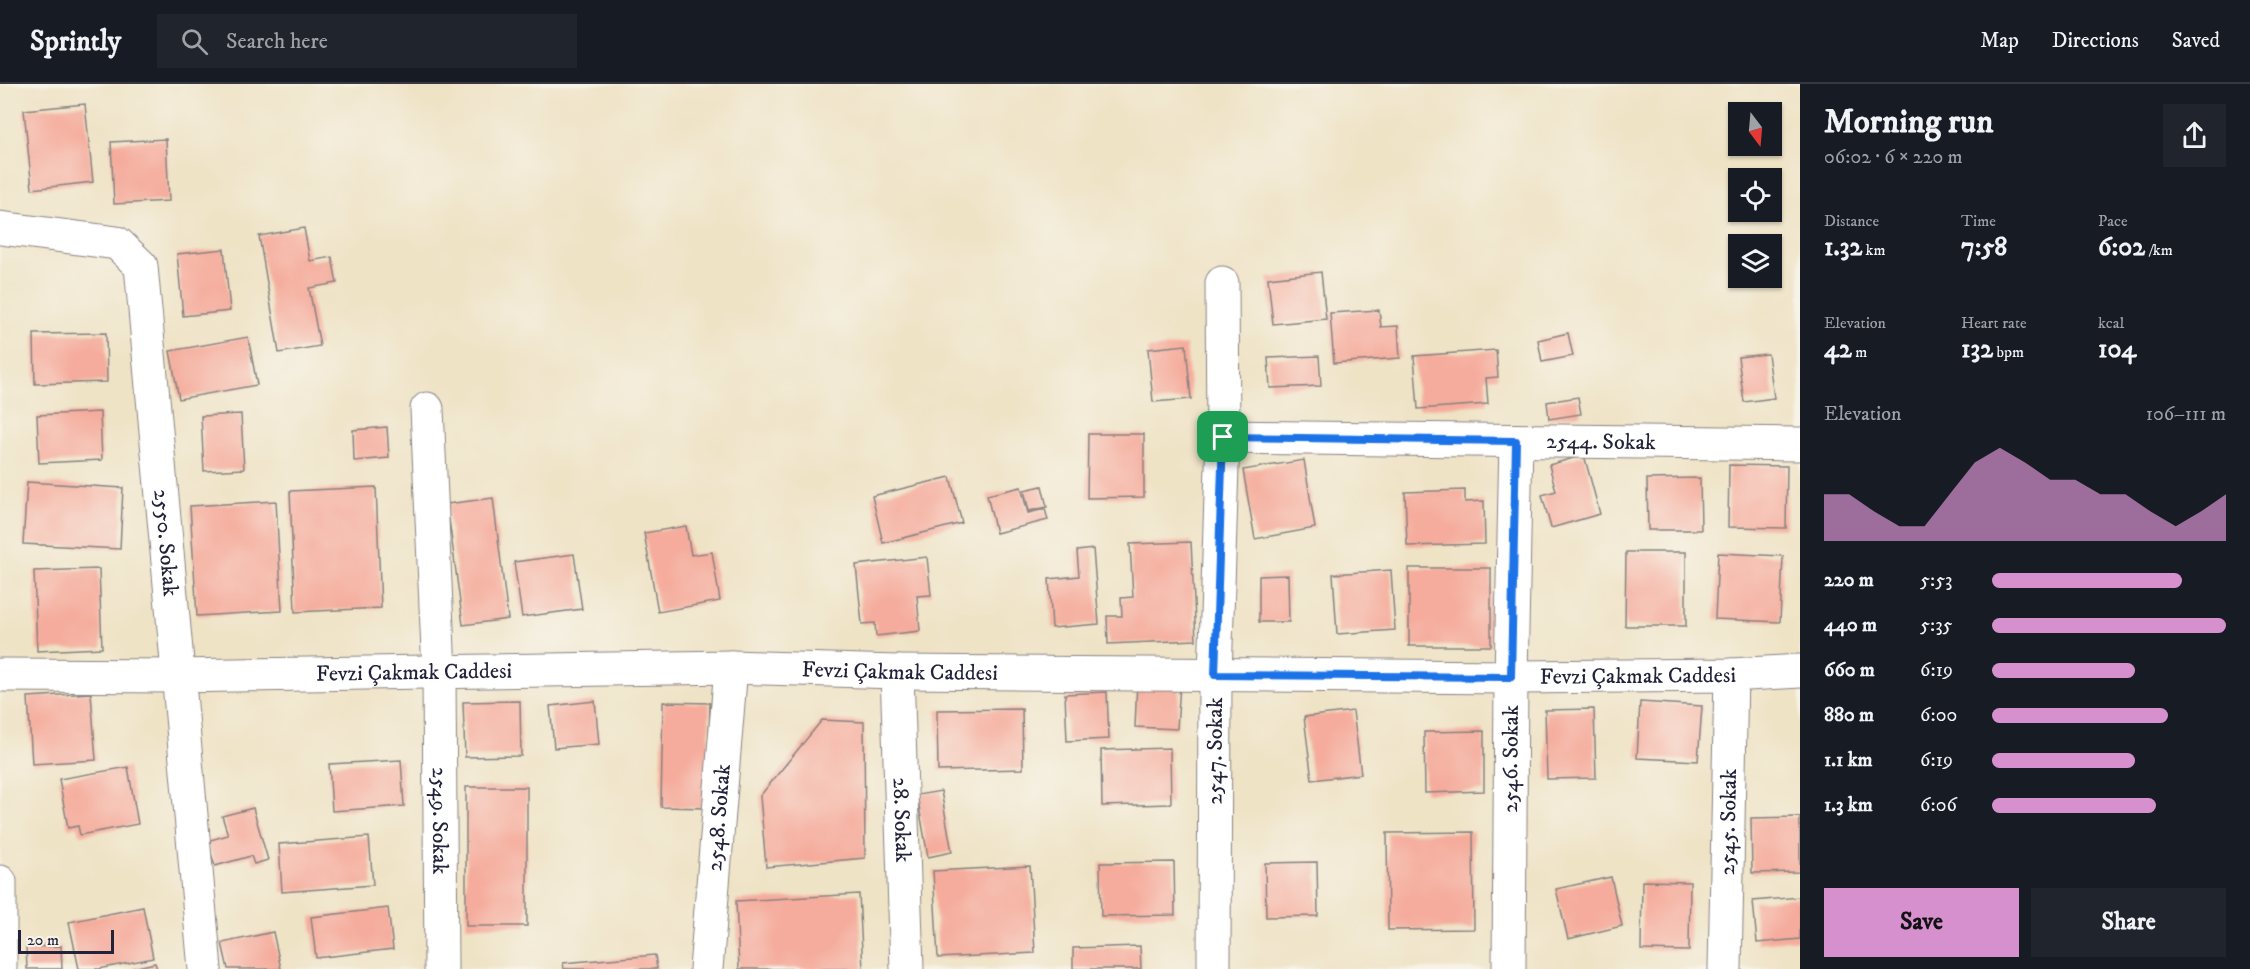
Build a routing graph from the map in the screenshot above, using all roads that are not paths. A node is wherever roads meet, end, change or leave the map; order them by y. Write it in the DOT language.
graph roads {
  1 [pos="0,228"];
  2 [pos="1222,283"];
  3 [pos="427,409"];
  4 [pos="1223,437"];
  5 [pos="1516,441"];
  6 [pos="1800,444"];
  7 [pos="731,667"];
  8 [pos="1800,671"];
  9 [pos="439,672"];
  10 [pos="897,672"];
  11 [pos="0,675"];
  12 [pos="1215,675"];
  13 [pos="1731,675"];
  14 [pos="178,676"];
  15 [pos="1511,677"];
  16 [pos="0,882"];
  17 [pos="0,969"];
  18 [pos="205,969"];
  19 [pos="441,969"];
  20 [pos="706,969"];
  21 [pos="907,969"];
  22 [pos="1214,969"];
  23 [pos="1509,969"];
  24 [pos="1725,969"];
  1 -- 14 [label="street, 2550. Sokak"];
  2 -- 4 [label="street, 2547. Sokak"];
  3 -- 9 [label="street, 2549. Sokak"];
  4 -- 5 [label="street, 2544. Sokak"];
  4 -- 12 [label="street, 2547. Sokak"];
  5 -- 6 [label="street, 2544. Sokak"];
  5 -- 15 [label="street, 2546. Sokak"];
  7 -- 9 [label="street, Fevzi Çakmak Caddesi"];
  7 -- 10 [label="street, Fevzi Çakmak Caddesi"];
  7 -- 20 [label="street, 2548. Sokak"];
  8 -- 13 [label="street, Fevzi Çakmak Caddesi"];
  9 -- 14 [label="street, Fevzi Çakmak Caddesi"];
  9 -- 19 [label="street, 2549. Sokak"];
  10 -- 12 [label="street, Fevzi Çakmak Caddesi"];
  10 -- 21 [label="street, 28. Sokak"];
  11 -- 14 [label="street, Fevzi Çakmak Caddesi"];
  12 -- 15 [label="street, Fevzi Çakmak Caddesi"];
  12 -- 22 [label="street, 2547. Sokak"];
  13 -- 15 [label="street, Fevzi Çakmak Caddesi"];
  13 -- 24 [label="street, 2545. Sokak"];
  14 -- 18 [label="street, 2550. Sokak"];
  15 -- 23 [label="street, 2546. Sokak"];
  16 -- 17 [label="street"];
}
